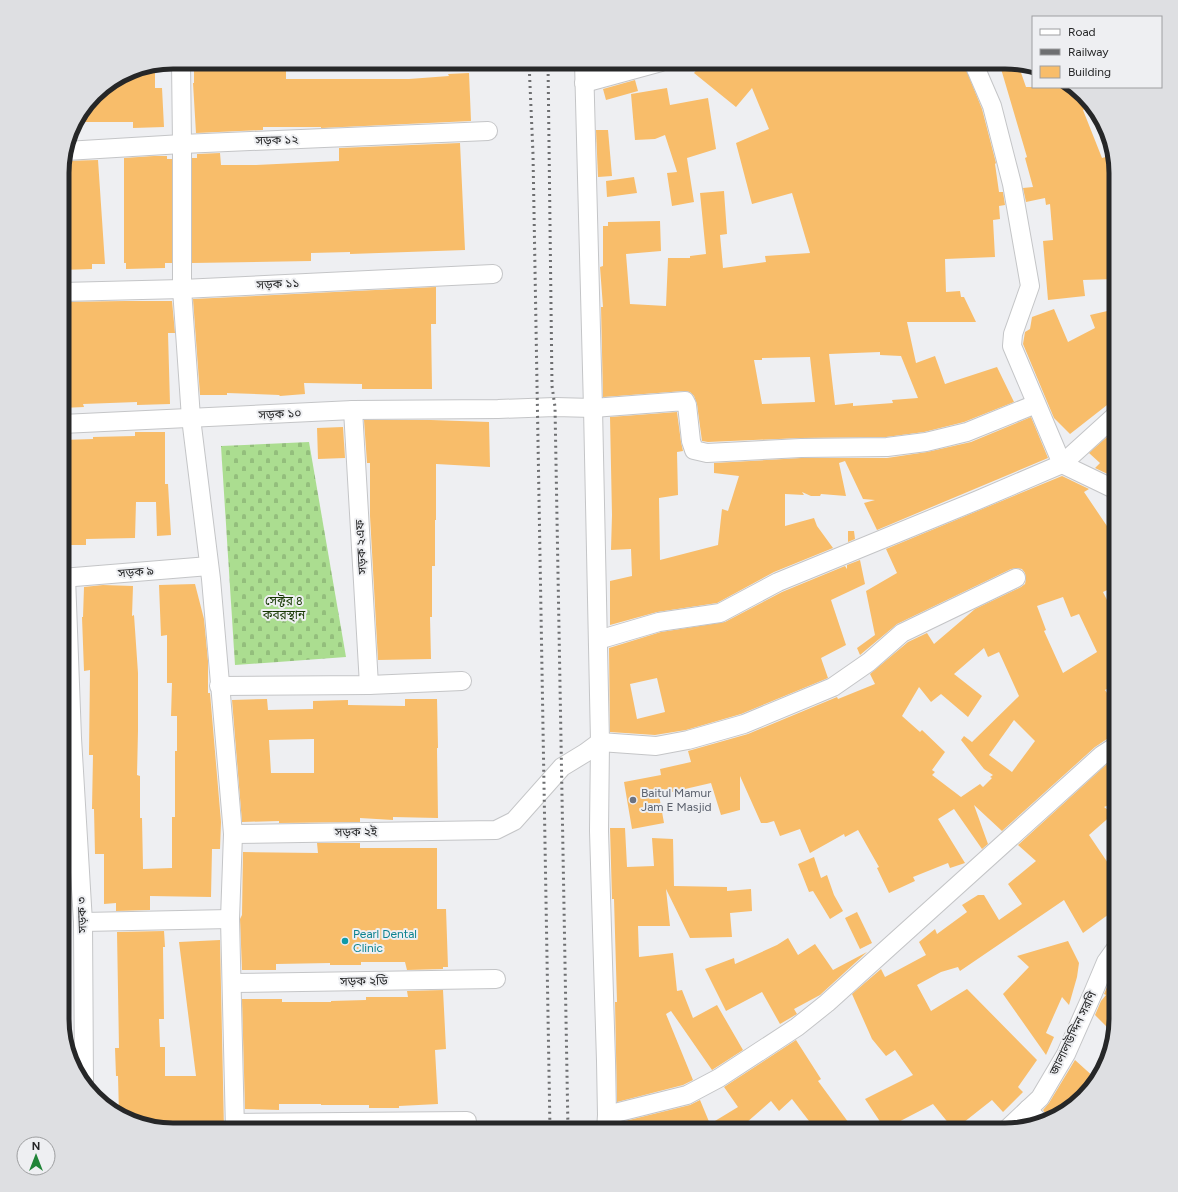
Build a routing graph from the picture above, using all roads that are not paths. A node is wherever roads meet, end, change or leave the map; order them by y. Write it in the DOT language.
graph roads {
  1 [pos="181,69"];
  2 [pos="584,69"];
  3 [pos="635,69"];
  4 [pos="976,69"];
  5 [pos="584,83"];
  6 [pos="488,131"];
  7 [pos="182,144"];
  8 [pos="72,151"];
  9 [pos="493,274"];
  10 [pos="182,289"];
  11 [pos="69,292"];
  12 [pos="1036,404"];
  13 [pos="593,408"];
  14 [pos="353,410"];
  15 [pos="191,418"];
  16 [pos="1109,422"];
  17 [pos="69,424"];
  18 [pos="1062,464"];
  19 [pos="1109,487"];
  20 [pos="209,566"];
  21 [pos="69,578"];
  22 [pos="1016,578"];
  23 [pos="598,640"];
  24 [pos="462,681"];
  25 [pos="369,685"];
  26 [pos="219,686"];
  27 [pos="600,742"];
  28 [pos="1109,751"];
  29 [pos="69,763"];
  30 [pos="233,834"];
  31 [pos="230,919"];
  32 [pos="82,922"];
  33 [pos="1109,958"];
  34 [pos="496,979"];
  35 [pos="232,983"];
  36 [pos="84,1072"];
  37 [pos="1028,1109"];
  38 [pos="1036,1118"];
  39 [pos="468,1121"];
  40 [pos="606,1122"];
  41 [pos="235,1123"];
  42 [pos="390,1123"];
  43 [pos="1014,1123"];
  1 -- 7 [label="street"];
  2 -- 5 [label="street"];
  3 -- 5 [label="street"];
  4 -- 12 [label="street"];
  5 -- 13 [label="street"];
  6 -- 7 [label="street, সড়ক ১২"];
  7 -- 8 [label="street, সড়ক ১২"];
  7 -- 10 [label="street"];
  9 -- 10 [label="street, সড়ক ১১"];
  10 -- 11 [label="street, সড়ক ১১"];
  10 -- 15 [label="street"];
  12 -- 13 [label="street, সড়ক ১০"];
  12 -- 18 [label="street"];
  13 -- 14 [label="street, সড়ক ১০"];
  13 -- 23 [label="street"];
  14 -- 15 [label="street, সড়ক ১০"];
  14 -- 25 [label="street, সড়ক ২এফ"];
  15 -- 17 [label="street, সড়ক ১০"];
  15 -- 20 [label="street"];
  16 -- 18 [label="street"];
  18 -- 19 [label="street"];
  18 -- 23 [label="street"];
  20 -- 21 [label="street, সড়ক ৯"];
  20 -- 26 [label="street"];
  22 -- 27 [label="street"];
  23 -- 27 [label="street"];
  24 -- 25 [label="street"];
  25 -- 26 [label="street"];
  26 -- 30 [label="street"];
  27 -- 30 [label="street, সড়ক ২ই"];
  27 -- 40 [label="street"];
  28 -- 40 [label="street"];
  29 -- 32 [label="street, সড়ক ৩"];
  30 -- 31 [label="street"];
  31 -- 32 [label="street"];
  31 -- 35 [label="street"];
  32 -- 36 [label="street, সড়ক ৩"];
  33 -- 37 [label="street, জালালউদ্দিন সরণি"];
  34 -- 35 [label="street, সড়ক ২ডি"];
  35 -- 41 [label="street"];
  37 -- 38 [label="street"];
  37 -- 43 [label="street, জালালউদ্দিন সরণি"];
  39 -- 42 [label="street"];
}
